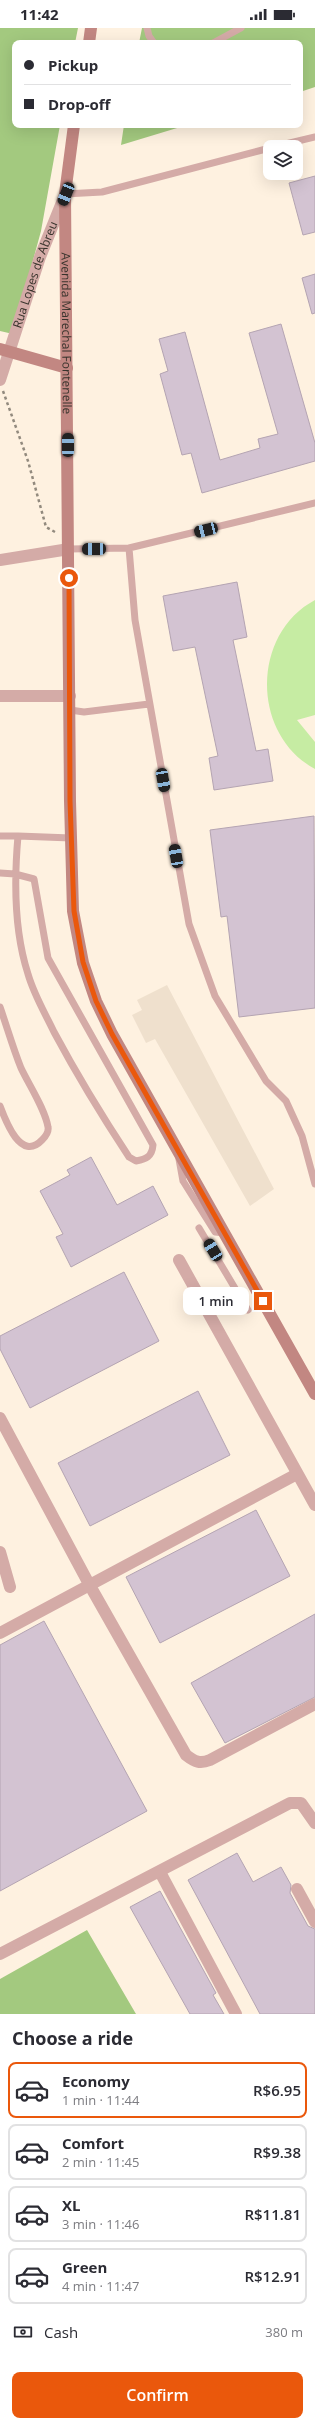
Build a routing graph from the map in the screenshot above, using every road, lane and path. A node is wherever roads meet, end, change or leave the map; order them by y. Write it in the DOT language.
graph roads {
  1 [pos="90,28"];
  2 [pos="147,28"];
  3 [pos="241,28"];
  4 [pos="89,40"];
  5 [pos="151,40"];
  6 [pos="219,40"];
  7 [pos="74,128"];
  8 [pos="315,137"];
  9 [pos="302,140"];
  10 [pos="263,150"];
  11 [pos="66,194"];
  12 [pos="4,350"];
  13 [pos="67,368"];
  14 [pos="1,385"];
  15 [pos="315,503"];
  16 [pos="69,537"];
  17 [pos="129,548"];
  18 [pos="69,549"];
  19 [pos="0,560"];
  20 [pos="0,696"];
  21 [pos="70,696"];
  22 [pos="149,704"];
  23 [pos="70,710"];
  24 [pos="0,836"];
  25 [pos="18,836"];
  26 [pos="71,838"];
  27 [pos="0,873"];
  28 [pos="15,874"];
  29 [pos="0,1007"];
  30 [pos="0,1106"];
  31 [pos="315,1184"];
  32 [pos="199,1228"];
  33 [pos="220,1232"];
  34 [pos="206,1238"];
  35 [pos="179,1260"];
  36 [pos="248,1310"];
  37 [pos="315,1394"];
  38 [pos="0,1418"];
  39 [pos="297,1474"];
  40 [pos="315,1504"];
  41 [pos="0,1552"];
  42 [pos="88,1584"];
  43 [pos="10,1587"];
  44 [pos="0,1633"];
  45 [pos="315,1704"];
  46 [pos="315,1823"];
  47 [pos="160,1872"];
  48 [pos="297,1889"];
  49 [pos="315,1922"];
  50 [pos="0,1954"];
  51 [pos="236,2014"];
  1 -- 4 [label="main road"];
  2 -- 5 [label="lane"];
  3 -- 6 [label="lane"];
  7 -- 11 [label="main road, Avenida Marechal Fontenelle"];
  8 -- 9 [label="lane"];
  10 -- 11 [label="lane"];
  11 -- 12 [label="street, Rua Lopes de Abreu"];
  11 -- 13 [label="main road, Avenida Marechal Fontenelle"];
  12 -- 13 [label="main road"];
  12 -- 14 [label="street, Rua Lopes de Abreu"];
  13 -- 16 [label="main road, Avenida Marechal Fontenelle"];
  14 -- 16 [label="path"];
  15 -- 17 [label="lane"];
  16 -- 18 [label="main road, Avenida Marechal Fontenelle"];
  17 -- 18 [label="lane"];
  17 -- 22 [label="lane"];
  18 -- 19 [label="street"];
  18 -- 21 [label="main road, Avenida Marechal Fontenelle"];
  20 -- 21 [label="street"];
  21 -- 23 [label="main road, Avenida Marechal Fontenelle"];
  22 -- 23 [label="lane"];
  22 -- 31 [label="lane"];
  23 -- 26 [label="main road, Avenida Marechal Fontenelle"];
  24 -- 25 [label="lane"];
  25 -- 26 [label="lane"];
  25 -- 28 [label="lane"];
  26 -- 33 [label="main road, Avenida Marechal Fontenelle"];
  27 -- 28 [label="lane"];
  28 -- 28 [label="lane"];
  29 -- 30 [label="lane"];
  32 -- 34 [label="lane"];
  33 -- 34 [label="lane"];
  33 -- 37 [label="main road, Avenida Marechal Fontenelle"];
  34 -- 36 [label="lane"];
  35 -- 39 [label="street"];
  38 -- 42 [label="street"];
  39 -- 40 [label="street"];
  39 -- 42 [label="street"];
  41 -- 43 [label="street"];
  42 -- 44 [label="street"];
  42 -- 45 [label="street"];
  46 -- 47 [label="street"];
  47 -- 50 [label="street"];
  47 -- 51 [label="street"];
  48 -- 49 [label="street"];
}
